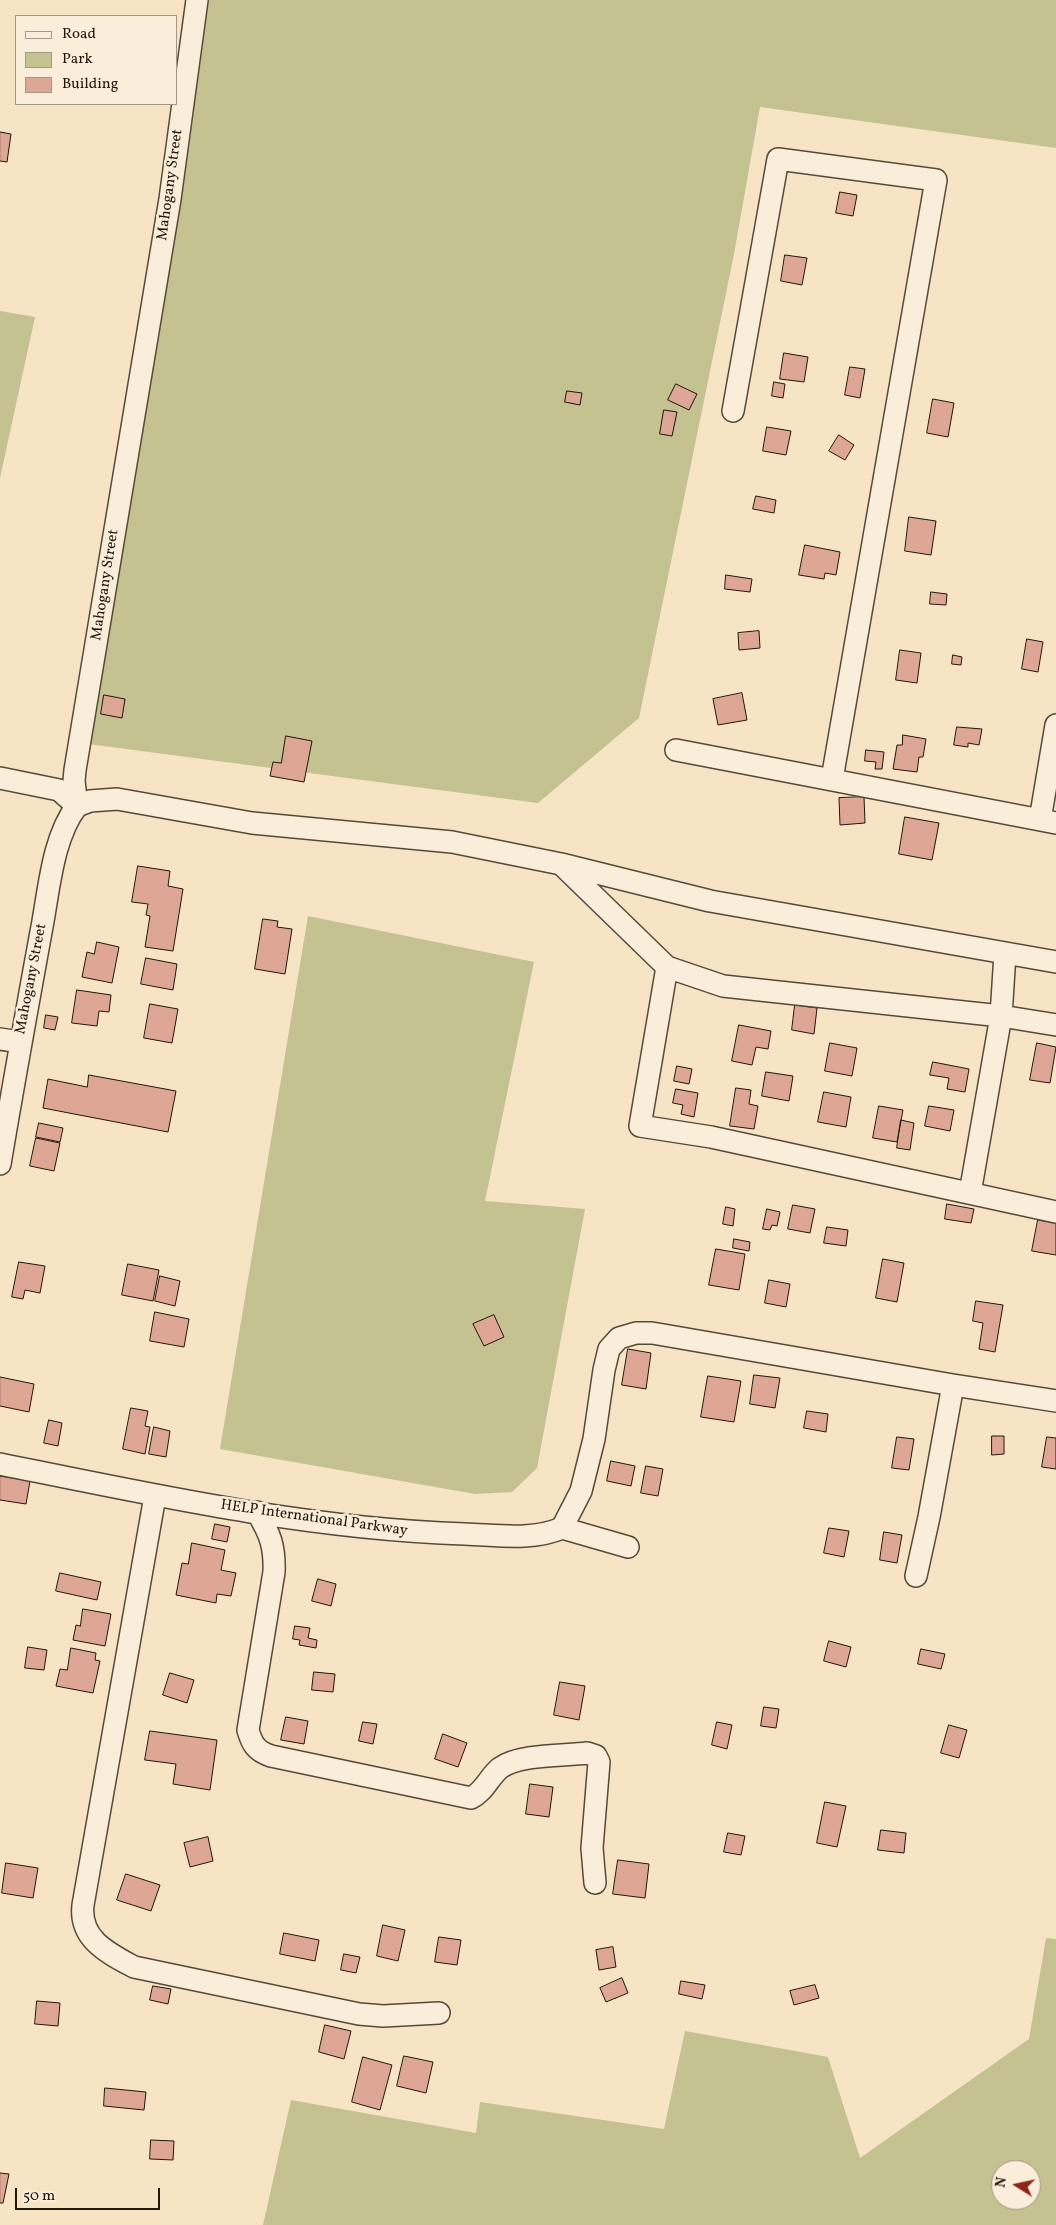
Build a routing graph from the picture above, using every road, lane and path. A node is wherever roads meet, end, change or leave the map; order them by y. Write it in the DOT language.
graph roads {
  1 [pos="197,0"];
  2 [pos="733,411"];
  3 [pos="1056,726"];
  4 [pos="676,750"];
  5 [pos="0,778"];
  6 [pos="832,779"];
  7 [pos="77,806"];
  8 [pos="1048,822"];
  9 [pos="561,864"];
  10 [pos="1005,954"];
  11 [pos="1056,962"];
  12 [pos="667,967"];
  13 [pos="1001,1016"];
  14 [pos="1056,1025"];
  15 [pos="10,1041"];
  16 [pos="0,1164"];
  17 [pos="970,1193"];
  18 [pos="1056,1212"];
  19 [pos="953,1385"];
  20 [pos="1056,1401"];
  21 [pos="0,1464"];
  22 [pos="155,1496"];
  23 [pos="257,1512"];
  24 [pos="562,1528"];
  25 [pos="628,1547"];
  26 [pos="916,1576"];
  27 [pos="595,1883"];
  28 [pos="439,2014"];
  1 -- 7 [label="street, Mahogany Street"];
  2 -- 6 [label="street"];
  3 -- 8 [label="street"];
  4 -- 6 [label="street"];
  5 -- 7 [label="street"];
  6 -- 8 [label="street"];
  7 -- 9 [label="street"];
  7 -- 15 [label="street, Mahogany Street"];
  9 -- 10 [label="street"];
  9 -- 12 [label="street"];
  10 -- 11 [label="street"];
  10 -- 13 [label="street"];
  12 -- 13 [label="street"];
  12 -- 17 [label="street"];
  13 -- 14 [label="street"];
  13 -- 17 [label="street"];
  15 -- 16 [label="street, Mahogany Street"];
  17 -- 18 [label="street"];
  19 -- 20 [label="street"];
  19 -- 24 [label="street"];
  19 -- 26 [label="street"];
  21 -- 22 [label="street, HELP International Parkway"];
  22 -- 23 [label="street, HELP International Parkway"];
  22 -- 28 [label="street"];
  23 -- 24 [label="street, HELP International Parkway"];
  23 -- 27 [label="street"];
  24 -- 25 [label="street"];
}
